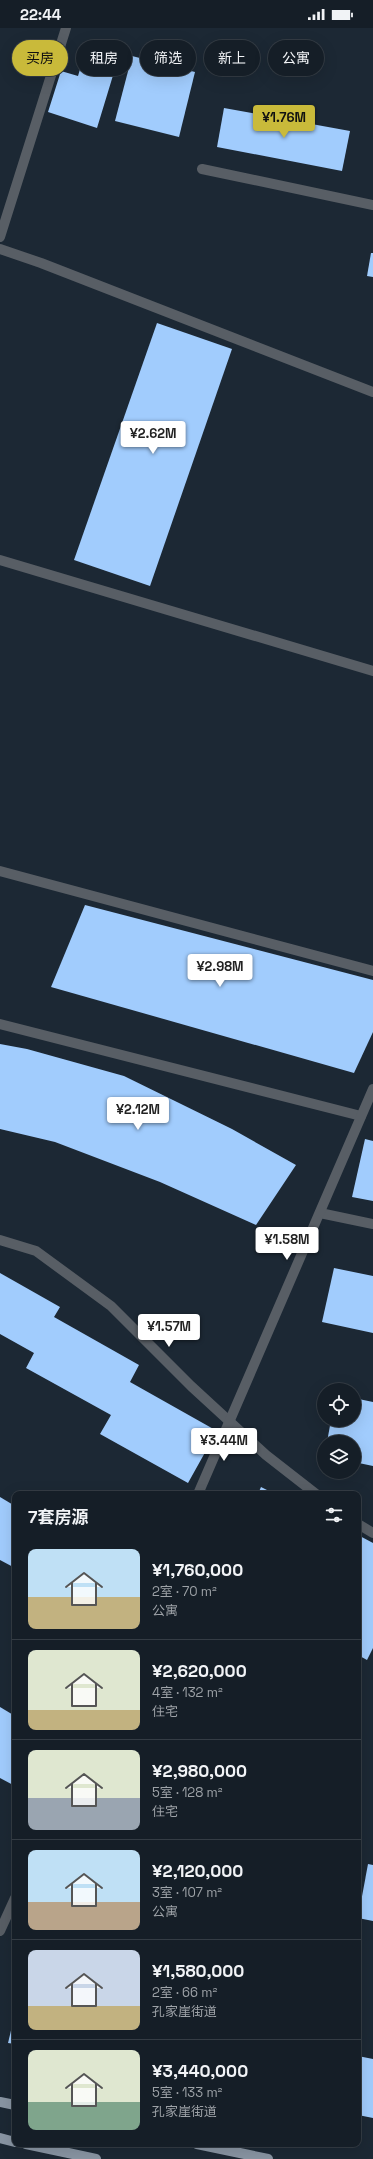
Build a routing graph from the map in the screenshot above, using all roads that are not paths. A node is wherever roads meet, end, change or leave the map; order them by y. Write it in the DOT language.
graph roads {
  1 [pos="66,28"];
  2 [pos="202,169"];
  3 [pos="373,205"];
  4 [pos="0,237"];
  5 [pos="0,249"];
  6 [pos="373,392"];
  7 [pos="0,560"];
  8 [pos="373,672"];
  9 [pos="0,871"];
  10 [pos="373,971"];
  11 [pos="0,1024"];
  12 [pos="373,1089"];
  13 [pos="361,1116"];
  14 [pos="320,1213"];
  15 [pos="373,1224"];
  16 [pos="0,1240"];
  17 [pos="230,1422"];
  18 [pos="199,1491"];
  19 [pos="312,1491"];
  20 [pos="361,1526"];
  21 [pos="373,1533"];
  22 [pos="12,1905"];
  23 [pos="0,1931"];
  24 [pos="0,2102"];
  25 [pos="12,2104"];
  26 [pos="0,2138"];
  27 [pos="12,2141"];
  28 [pos="40,2147"];
  29 [pos="211,2147"];
  30 [pos="96,2159"];
  31 [pos="268,2159"];
  1 -- 4 [label="street"];
  2 -- 3 [label="street"];
  5 -- 6 [label="street"];
  7 -- 8 [label="street"];
  9 -- 10 [label="street"];
  11 -- 13 [label="street"];
  12 -- 13 [label="street"];
  13 -- 14 [label="street"];
  14 -- 15 [label="street"];
  14 -- 17 [label="street"];
  16 -- 17 [label="street"];
  17 -- 18 [label="street"];
  17 -- 19 [label="street"];
  20 -- 21 [label="street"];
  22 -- 23 [label="street"];
  24 -- 25 [label="main road"];
  26 -- 27 [label="main road"];
  28 -- 30 [label="main road"];
  29 -- 31 [label="main road"];
}
